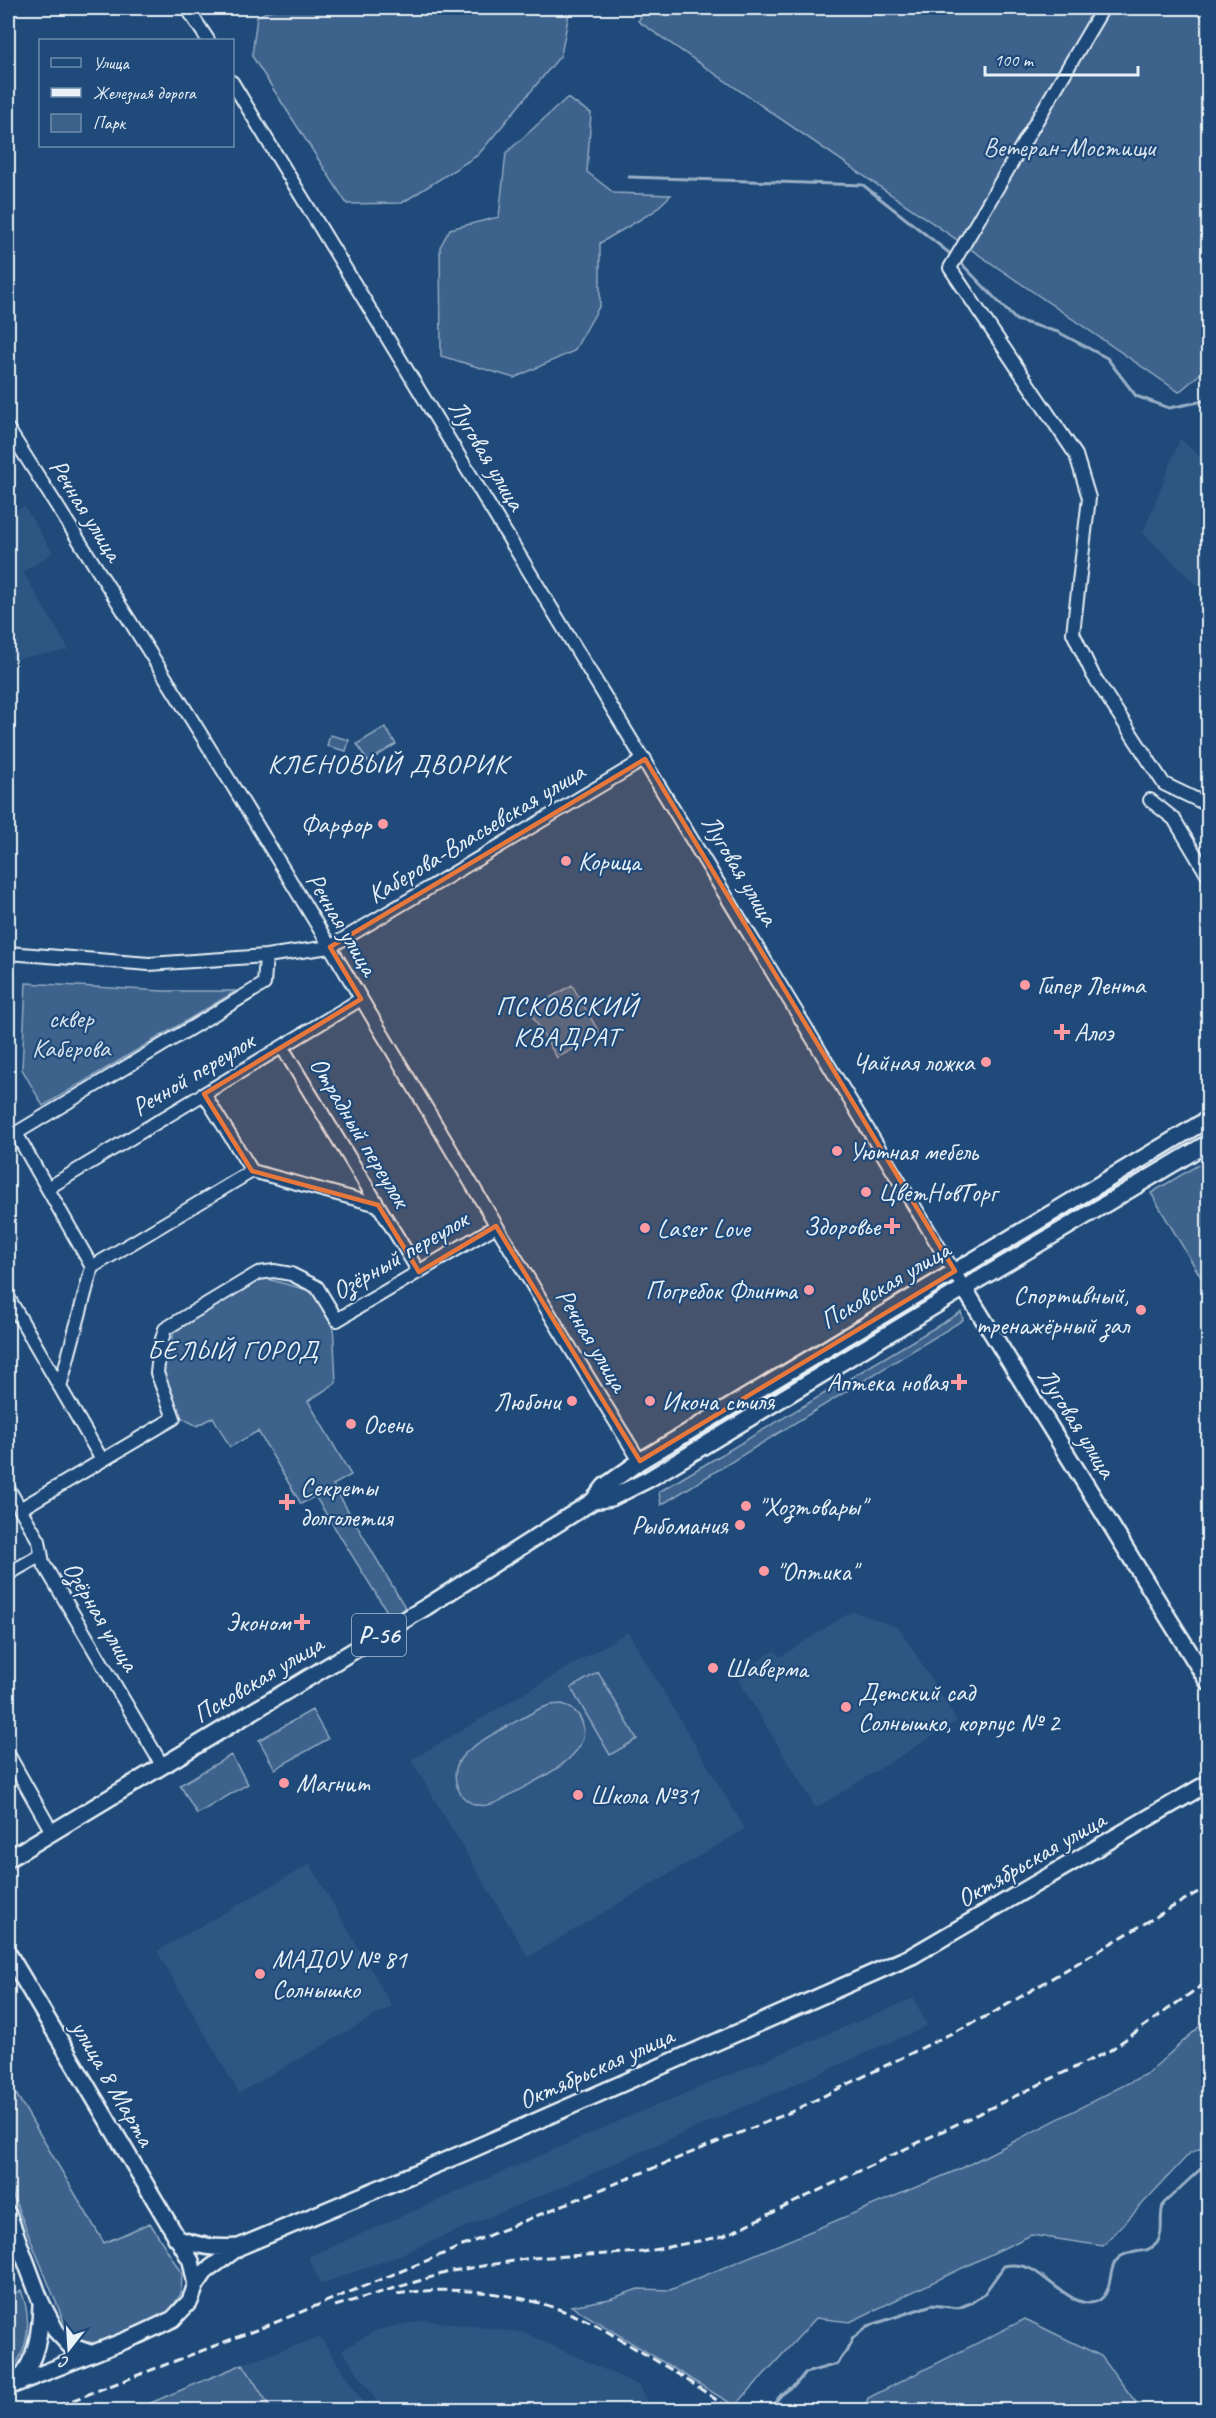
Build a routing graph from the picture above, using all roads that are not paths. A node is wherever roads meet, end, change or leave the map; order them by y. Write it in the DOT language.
graph roads {
  1 [pos="187,8"];
  2 [pos="1103,8"];
  3 [pos="206,39"];
  4 [pos="234,84"];
  5 [pos="8,429"];
  6 [pos="645,759"];
  7 [pos="1150,800"];
  8 [pos="1209,805"];
  9 [pos="1209,876"];
  10 [pos="330,947"];
  11 [pos="8,953"];
  12 [pos="266,956"];
  13 [pos="361,999"];
  14 [pos="282,1047"];
  15 [pos="204,1094"];
  16 [pos="1209,1119"];
  17 [pos="12,1135"];
  18 [pos="1209,1143"];
  19 [pos="252,1171"];
  20 [pos="48,1188"];
  21 [pos="378,1205"];
  22 [pos="496,1226"];
  23 [pos="92,1267"];
  24 [pos="955,1271"];
  25 [pos="419,1272"];
  26 [pos="964,1288"];
  27 [pos="8,1297"];
  28 [pos="60,1387"];
  29 [pos="725,1408"];
  30 [pos="734,1427"];
  31 [pos="102,1460"];
  32 [pos="640,1461"];
  33 [pos="8,1488"];
  34 [pos="593,1501"];
  35 [pos="20,1509"];
  36 [pos="41,1555"];
  37 [pos="8,1574"];
  38 [pos="1209,1682"];
  39 [pos="8,1754"];
  40 [pos="162,1765"];
  41 [pos="1209,1783"];
  42 [pos="52,1832"];
  43 [pos="8,1859"];
  44 [pos="8,1953"];
  45 [pos="8,2214"];
  46 [pos="176,2238"];
  47 [pos="239,2247"];
  48 [pos="196,2285"];
  49 [pos="41,2302"];
  50 [pos="90,2353"];
  51 [pos="13,2385"];
  1 -- 3 [label="street"];
  2 -- 8 [label="street"];
  4 -- 6 [label="street, Луговая улица"];
  5 -- 10 [label="street, Речная улица"];
  6 -- 10 [label="street, Каберова-Власьевская улица"];
  6 -- 24 [label="street, Луговая улица"];
  7 -- 9 [label="street"];
  10 -- 12 [label="street, Каберова-Власьевская улица"];
  10 -- 13 [label="street, Речная улица"];
  11 -- 12 [label="street, Каберова-Власьевская улица"];
  12 -- 17 [label="street"];
  13 -- 14 [label="street, Речной переулок"];
  13 -- 22 [label="street, Речная улица"];
  14 -- 15 [label="street, Речной переулок"];
  14 -- 21 [label="street, Отрадный переулок"];
  15 -- 19 [label="street"];
  15 -- 20 [label="street, Речной переулок"];
  16 -- 24 [label="main road, Псковская улица"];
  17 -- 20 [label="street"];
  18 -- 26 [label="main road, Псковская улица / Р-56"];
  19 -- 21 [label="street"];
  19 -- 23 [label="street"];
  20 -- 23 [label="street"];
  21 -- 25 [label="street, Отрадный переулок"];
  22 -- 25 [label="street, Озёрный переулок"];
  22 -- 32 [label="street, Речная улица"];
  23 -- 28 [label="street"];
  24 -- 26 [label="street, Луговая улица"];
  24 -- 29 [label="main road, Псковская улица"];
  25 -- 31 [label="street, Озёрный переулок"];
  26 -- 30 [label="main road, Псковская улица / Р-56"];
  26 -- 38 [label="main road, Луговая улица"];
  27 -- 28 [label="street"];
  28 -- 31 [label="street"];
  29 -- 30 [label="main road"];
  29 -- 32 [label="main road, Псковская улица"];
  30 -- 34 [label="main road, Псковская улица / Р-56"];
  31 -- 35 [label="street, Озёрный переулок"];
  32 -- 34 [label="main road, Псковская улица"];
  33 -- 35 [label="street, Озёрная улица"];
  34 -- 40 [label="main road, Псковская улица / Р-56"];
  35 -- 36 [label="street, Озёрная улица"];
  36 -- 37 [label="street"];
  36 -- 40 [label="street, Озёрная улица"];
  39 -- 42 [label="street"];
  40 -- 42 [label="main road, Псковская улица / Р-56"];
  41 -- 47 [label="main road, Октябрьская улица"];
  42 -- 43 [label="main road, Псковская улица / Р-56"];
  44 -- 46 [label="main road, улица 8 Марта"];
  45 -- 49 [label="main road"];
  46 -- 47 [label="main road"];
  46 -- 48 [label="main road, улица 8 Марта"];
  47 -- 48 [label="main road, Октябрьская улица"];
  48 -- 50 [label="main road, Октябрьская улица"];
  49 -- 50 [label="main road"];
  49 -- 51 [label="main road"];
  50 -- 51 [label="main road, Октябрьская улица"];
}
